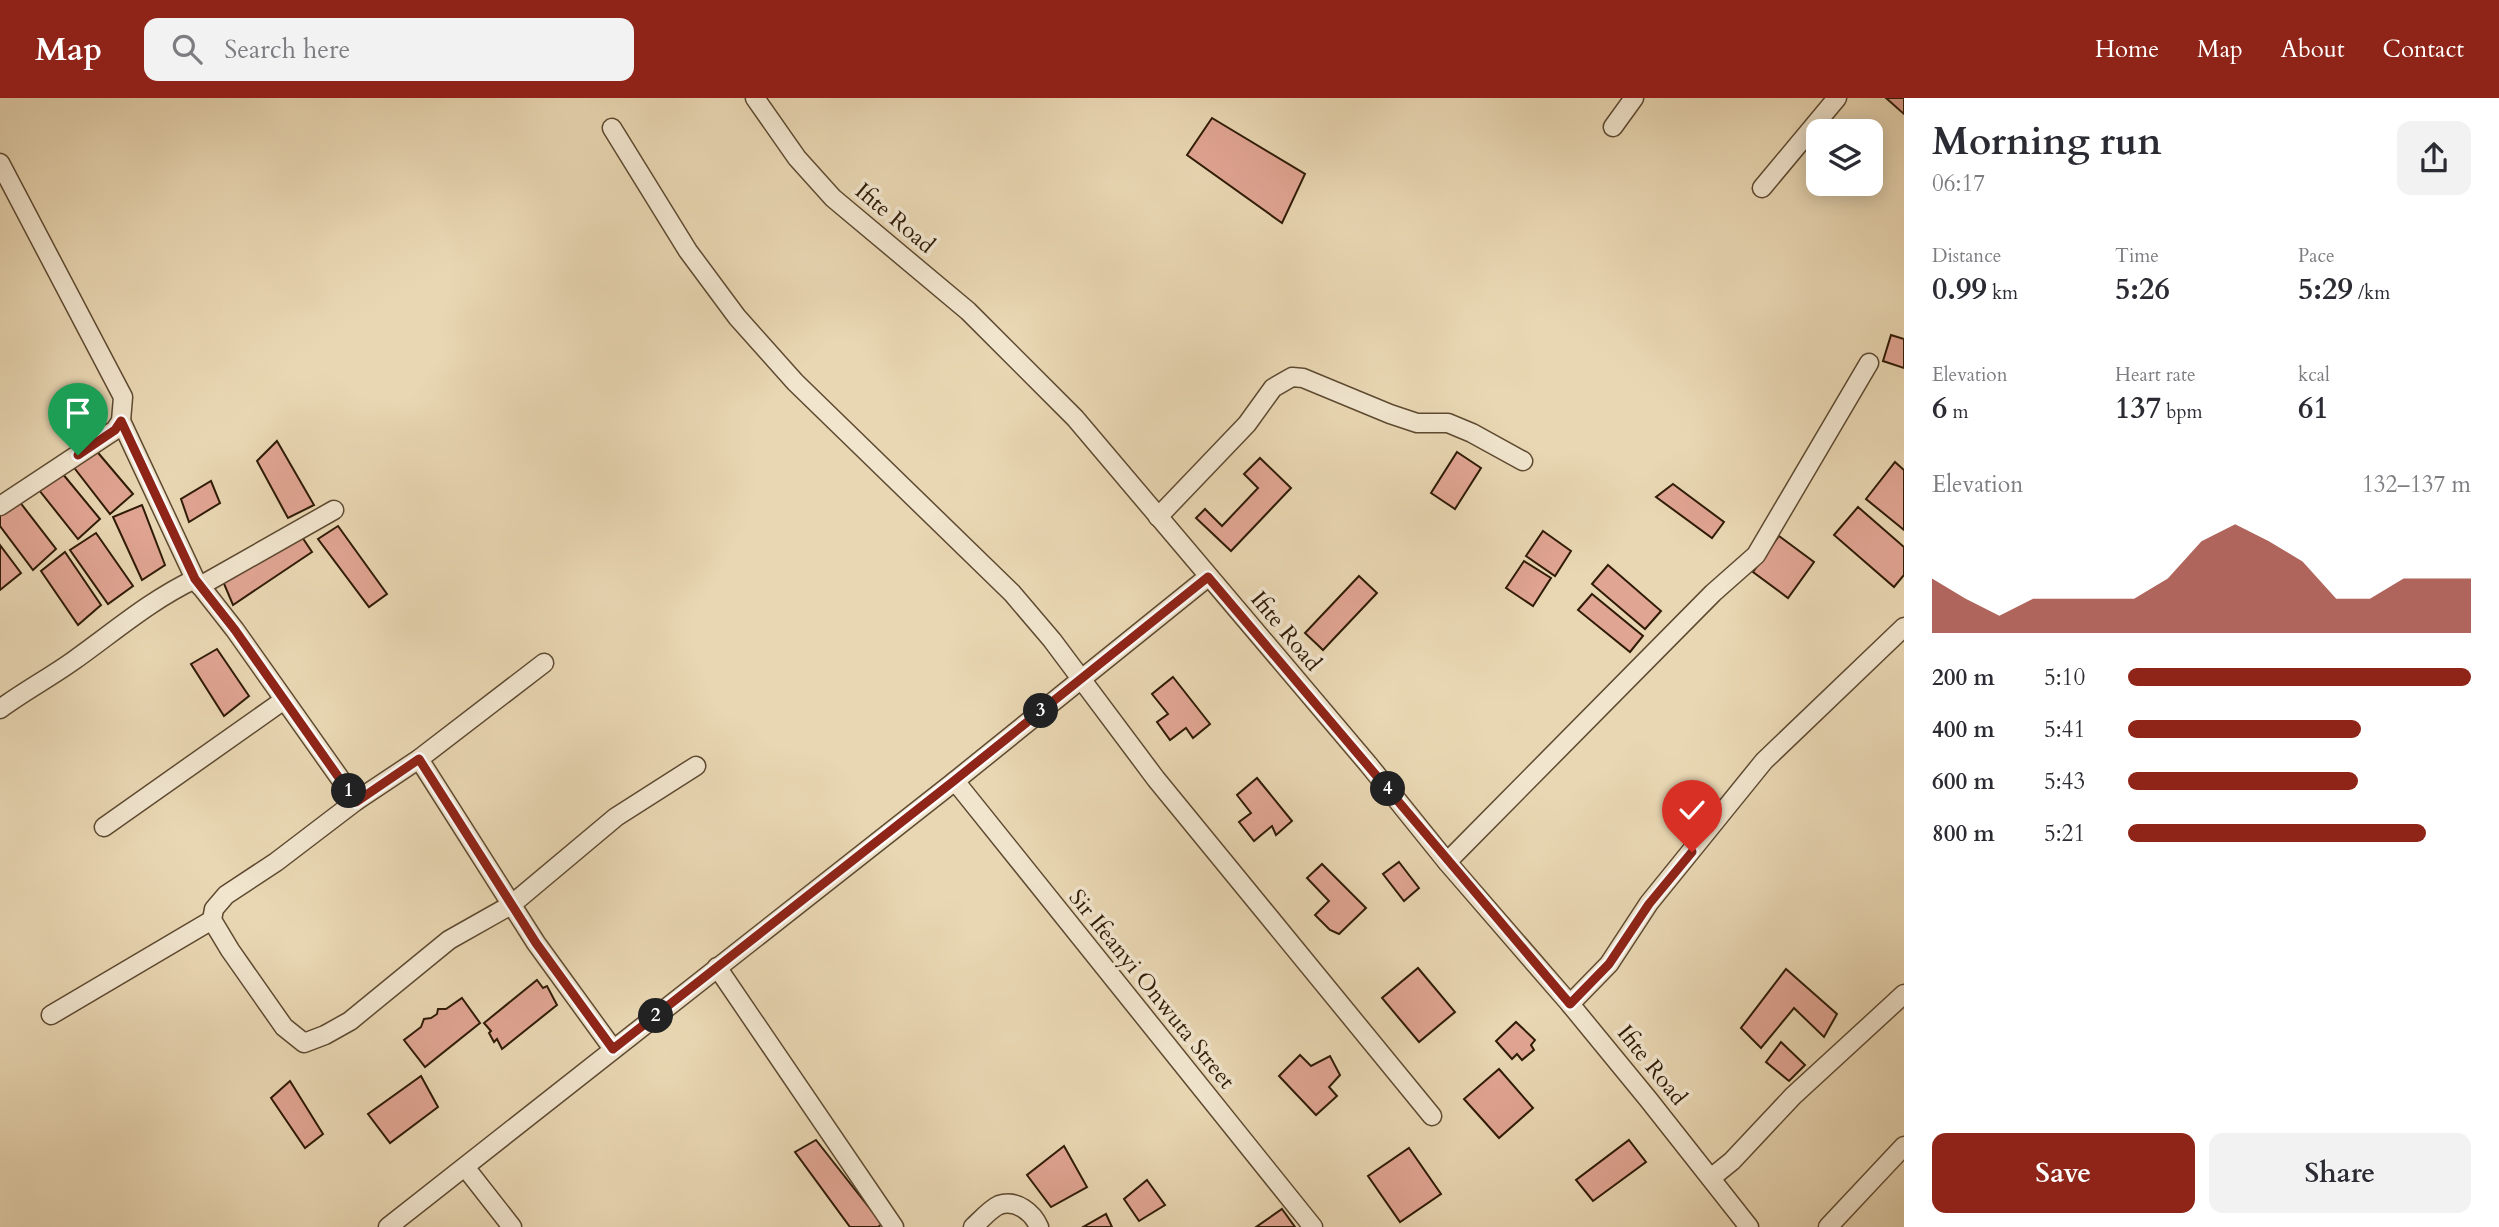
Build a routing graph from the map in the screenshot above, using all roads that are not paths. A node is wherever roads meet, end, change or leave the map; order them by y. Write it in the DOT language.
graph roads {
  1 [pos="755,98"];
  2 [pos="1634,98"];
  3 [pos="1838,98"];
  4 [pos="1613,127"];
  5 [pos="612,128"];
  6 [pos="0,163"];
  7 [pos="1762,188"];
  8 [pos="1869,363"];
  9 [pos="121,421"];
  10 [pos="1523,461"];
  11 [pos="0,506"];
  12 [pos="334,510"];
  13 [pos="1158,517"];
  14 [pos="1208,577"];
  15 [pos="198,583"];
  16 [pos="1904,626"];
  17 [pos="544,663"];
  18 [pos="1080,679"];
  19 [pos="284,700"];
  20 [pos="0,709"];
  21 [pos="419,759"];
  22 [pos="696,766"];
  23 [pos="955,780"];
  24 [pos="356,802"];
  25 [pos="104,827"];
  26 [pos="1447,862"];
  27 [pos="511,905"];
  28 [pos="212,920"];
  29 [pos="718,967"];
  30 [pos="1904,994"];
  31 [pos="1570,1004"];
  32 [pos="51,1015"];
  33 [pos="613,1049"];
  34 [pos="1432,1116"];
  35 [pos="1904,1146"];
  36 [pos="465,1167"];
  37 [pos="1711,1178"];
  38 [pos="388,1227"];
  39 [pos="512,1227"];
  40 [pos="894,1227"];
  41 [pos="973,1227"];
  42 [pos="1039,1227"];
  43 [pos="1313,1227"];
  44 [pos="1749,1227"];
  45 [pos="1828,1227"];
  1 -- 13 [label="street, Ifite Road"];
  2 -- 4 [label="street"];
  3 -- 7 [label="street"];
  5 -- 18 [label="street"];
  6 -- 9 [label="street"];
  8 -- 26 [label="street"];
  9 -- 11 [label="street"];
  9 -- 15 [label="street"];
  10 -- 13 [label="street"];
  12 -- 15 [label="street"];
  13 -- 14 [label="street, Ifite Road"];
  14 -- 18 [label="street"];
  14 -- 26 [label="street, Ifite Road"];
  15 -- 19 [label="street"];
  15 -- 20 [label="street"];
  16 -- 31 [label="street"];
  17 -- 21 [label="street"];
  18 -- 23 [label="street"];
  18 -- 34 [label="street"];
  19 -- 24 [label="street"];
  19 -- 25 [label="street"];
  21 -- 24 [label="street"];
  21 -- 27 [label="street"];
  22 -- 27 [label="street"];
  23 -- 29 [label="street"];
  23 -- 43 [label="street, Sir Ifeanyi Onwuta Street"];
  24 -- 28 [label="street"];
  26 -- 31 [label="street, Ifite Road"];
  27 -- 28 [label="street"];
  27 -- 33 [label="street"];
  28 -- 32 [label="street"];
  29 -- 33 [label="street"];
  29 -- 40 [label="street"];
  30 -- 37 [label="street"];
  31 -- 37 [label="street, Ifite Road"];
  33 -- 36 [label="street"];
  35 -- 45 [label="street"];
  36 -- 38 [label="street"];
  36 -- 39 [label="street"];
  37 -- 44 [label="street, Ifite Road"];
  41 -- 42 [label="street"];
}
